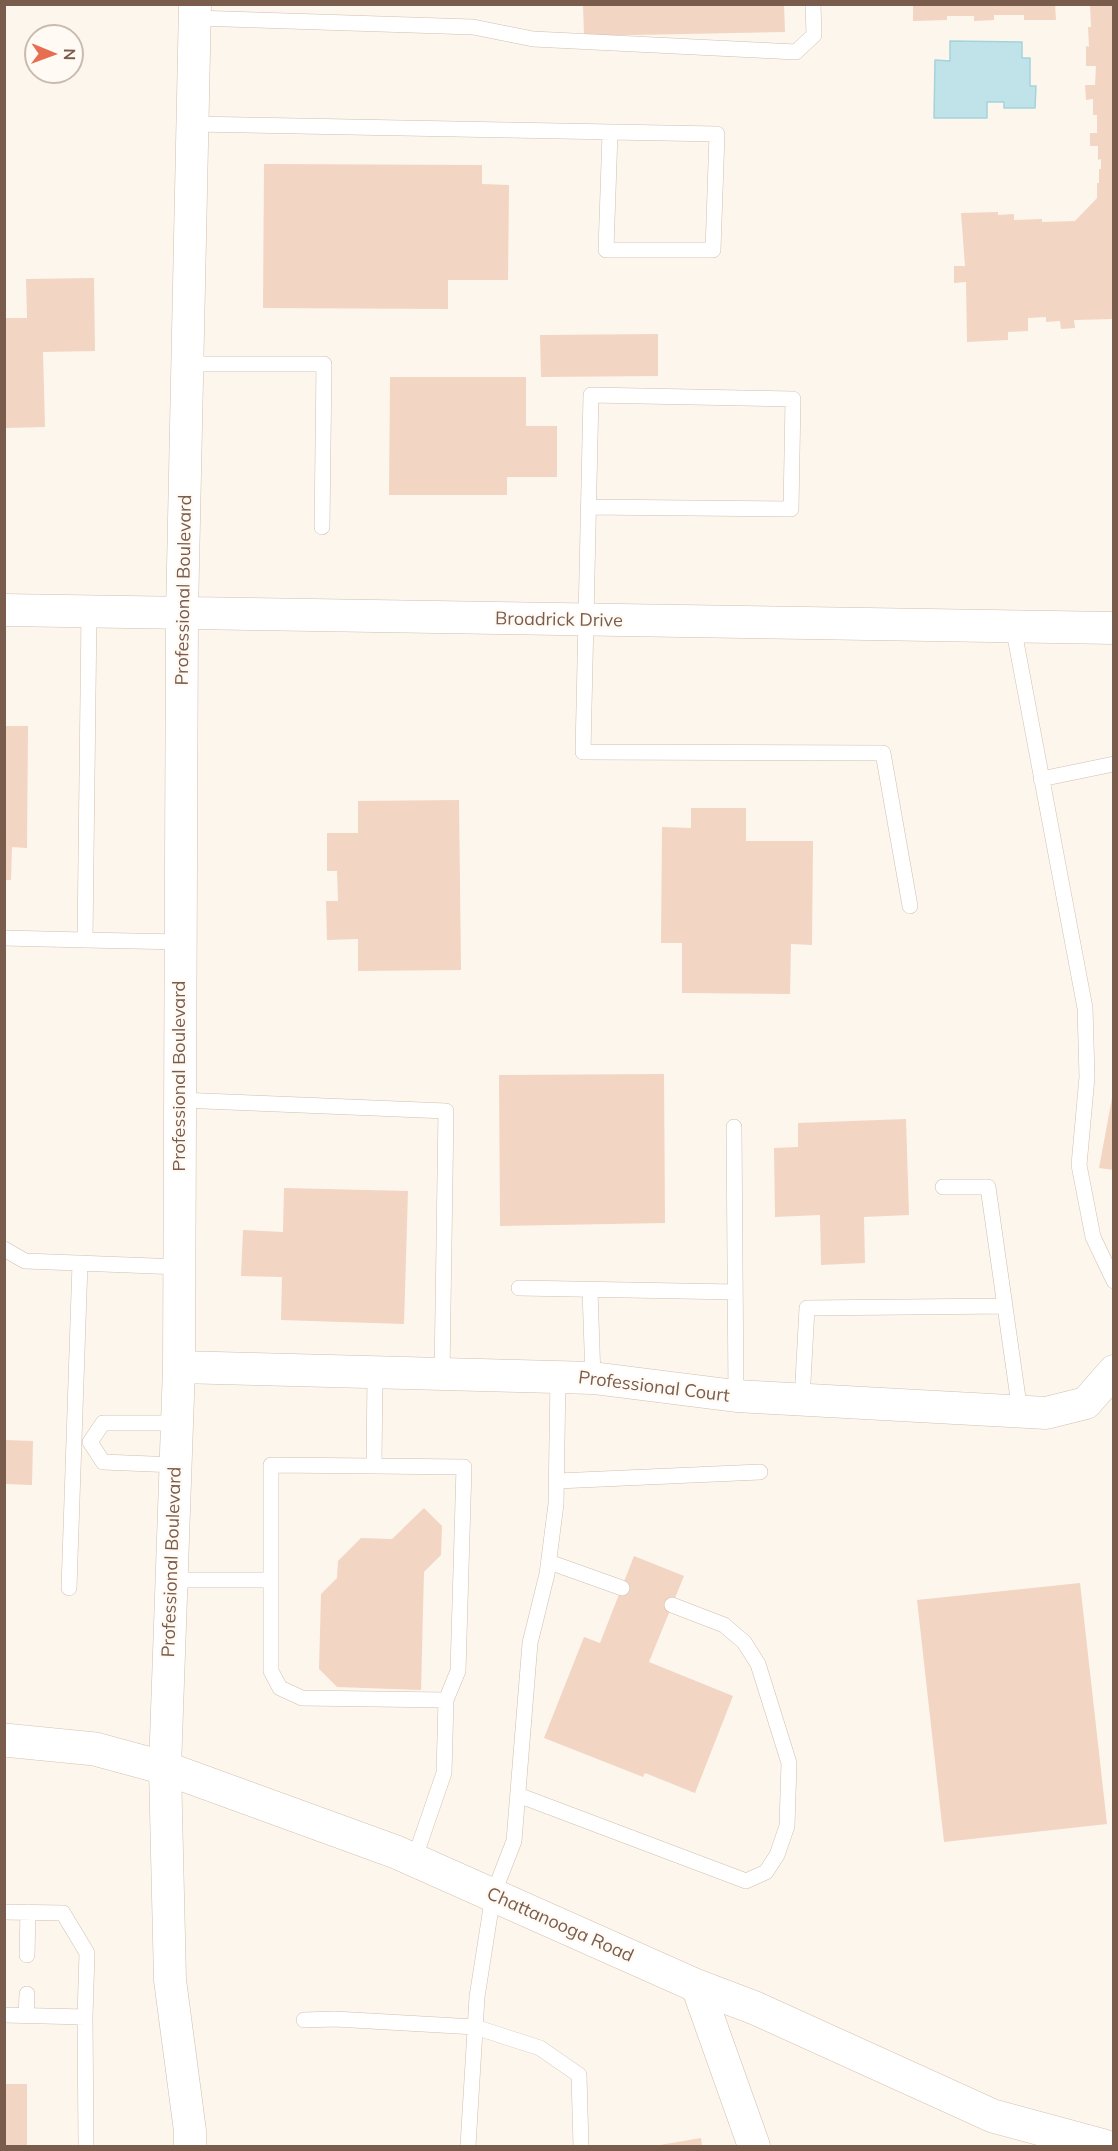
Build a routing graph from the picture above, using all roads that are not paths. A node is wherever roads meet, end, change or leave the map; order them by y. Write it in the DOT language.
graph roads {
  1 [pos="813,4"];
  2 [pos="195,11"];
  3 [pos="193,124"];
  4 [pos="610,133"];
  5 [pos="188,364"];
  6 [pos="588,507"];
  7 [pos="322,527"];
  8 [pos="4,610"];
  9 [pos="89,612"];
  10 [pos="1113,612"];
  11 [pos="182,614"];
  12 [pos="586,620"];
  13 [pos="1013,626"];
  14 [pos="1077,627"];
  15 [pos="1113,628"];
  16 [pos="1113,764"];
  17 [pos="1041,779"];
  18 [pos="910,906"];
  19 [pos="4,938"];
  20 [pos="86,940"];
  21 [pos="181,942"];
  22 [pos="180,1100"];
  23 [pos="734,1127"];
  24 [pos="943,1187"];
  25 [pos="4,1249"];
  26 [pos="80,1263"];
  27 [pos="180,1268"];
  28 [pos="1113,1281"];
  29 [pos="519,1288"];
  30 [pos="590,1290"];
  31 [pos="735,1292"];
  32 [pos="1005,1306"];
  33 [pos="179,1367"];
  34 [pos="1113,1371"];
  35 [pos="375,1372"];
  36 [pos="442,1374"];
  37 [pos="558,1377"];
  38 [pos="594,1378"];
  39 [pos="736,1396"];
  40 [pos="802,1400"];
  41 [pos="1020,1412"];
  42 [pos="177,1423"];
  43 [pos="82,1442"];
  44 [pos="176,1465"];
  45 [pos="374,1466"];
  46 [pos="760,1472"];
  47 [pos="556,1481"];
  48 [pos="549,1562"];
  49 [pos="172,1580"];
  50 [pos="271,1580"];
  51 [pos="69,1588"];
  52 [pos="622,1588"];
  53 [pos="672,1605"];
  54 [pos="446,1700"];
  55 [pos="4,1740"];
  56 [pos="165,1768"];
  57 [pos="518,1795"];
  58 [pos="414,1860"];
  59 [pos="493,1895"];
  60 [pos="4,1912"];
  61 [pos="28,1912"];
  62 [pos="27,1955"];
  63 [pos="697,1986"];
  64 [pos="27,1994"];
  65 [pos="4,2015"];
  66 [pos="26,2016"];
  67 [pos="85,2017"];
  68 [pos="304,2020"];
  69 [pos="475,2027"];
  70 [pos="86,2146"];
  71 [pos="190,2146"];
  72 [pos="468,2146"];
  73 [pos="580,2146"];
  74 [pos="754,2146"];
  75 [pos="1104,2146"];
  1 -- 2 [label="lane"];
  2 -- 3 [label="street, Professional Boulevard"];
  3 -- 4 [label="lane"];
  3 -- 5 [label="street, Professional Boulevard"];
  4 -- 4 [label="lane"];
  5 -- 7 [label="lane"];
  5 -- 11 [label="street, Professional Boulevard"];
  6 -- 6 [label="lane"];
  6 -- 12 [label="lane"];
  8 -- 9 [label="street, Broadrick Drive"];
  9 -- 11 [label="street, Broadrick Drive"];
  9 -- 20 [label="lane"];
  10 -- 14 [label="lane"];
  11 -- 12 [label="street, Broadrick Drive"];
  11 -- 21 [label="street, Professional Boulevard"];
  12 -- 13 [label="street, Broadrick Drive"];
  12 -- 18 [label="lane"];
  13 -- 14 [label="street, Broadrick Drive"];
  13 -- 17 [label="lane"];
  14 -- 15 [label="street, Broadrick Drive"];
  16 -- 17 [label="lane"];
  17 -- 28 [label="lane"];
  19 -- 20 [label="lane"];
  20 -- 21 [label="lane"];
  21 -- 22 [label="street, Professional Boulevard"];
  22 -- 27 [label="street, Professional Boulevard"];
  22 -- 36 [label="lane"];
  23 -- 31 [label="lane"];
  24 -- 32 [label="lane"];
  25 -- 26 [label="lane"];
  26 -- 27 [label="lane"];
  26 -- 43 [label="lane"];
  27 -- 33 [label="street, Professional Boulevard"];
  29 -- 30 [label="lane"];
  30 -- 31 [label="lane"];
  30 -- 38 [label="lane"];
  31 -- 39 [label="lane"];
  32 -- 40 [label="lane"];
  32 -- 41 [label="lane"];
  33 -- 35 [label="street, Professional Court"];
  33 -- 42 [label="street, Professional Boulevard"];
  34 -- 41 [label="street, Professional Court"];
  35 -- 36 [label="street, Professional Court"];
  35 -- 45 [label="lane"];
  36 -- 37 [label="street, Professional Court"];
  37 -- 38 [label="street, Professional Court"];
  37 -- 47 [label="lane"];
  38 -- 39 [label="street, Professional Court"];
  39 -- 40 [label="street, Professional Court"];
  40 -- 41 [label="street, Professional Court"];
  42 -- 43 [label="lane"];
  42 -- 44 [label="street, Professional Boulevard"];
  43 -- 44 [label="lane"];
  43 -- 51 [label="lane"];
  44 -- 49 [label="street, Professional Boulevard"];
  45 -- 50 [label="lane"];
  45 -- 54 [label="lane"];
  46 -- 47 [label="lane"];
  47 -- 48 [label="lane"];
  48 -- 52 [label="lane"];
  48 -- 57 [label="lane"];
  49 -- 50 [label="lane"];
  49 -- 56 [label="street, Professional Boulevard"];
  50 -- 54 [label="lane"];
  53 -- 57 [label="lane"];
  54 -- 58 [label="lane"];
  55 -- 56 [label="main road, Chattanooga Road"];
  56 -- 58 [label="main road, Chattanooga Road"];
  56 -- 71 [label="street, Professional Boulevard"];
  57 -- 59 [label="lane"];
  58 -- 59 [label="main road, Chattanooga Road"];
  59 -- 63 [label="main road, Chattanooga Road"];
  59 -- 69 [label="lane"];
  60 -- 61 [label="lane"];
  61 -- 62 [label="lane"];
  61 -- 67 [label="lane"];
  63 -- 74 [label="street"];
  63 -- 75 [label="main road, Chattanooga Road"];
  64 -- 66 [label="lane"];
  65 -- 66 [label="lane"];
  66 -- 67 [label="lane"];
  67 -- 70 [label="lane"];
  68 -- 69 [label="lane"];
  69 -- 72 [label="lane"];
  69 -- 73 [label="lane"];
}
